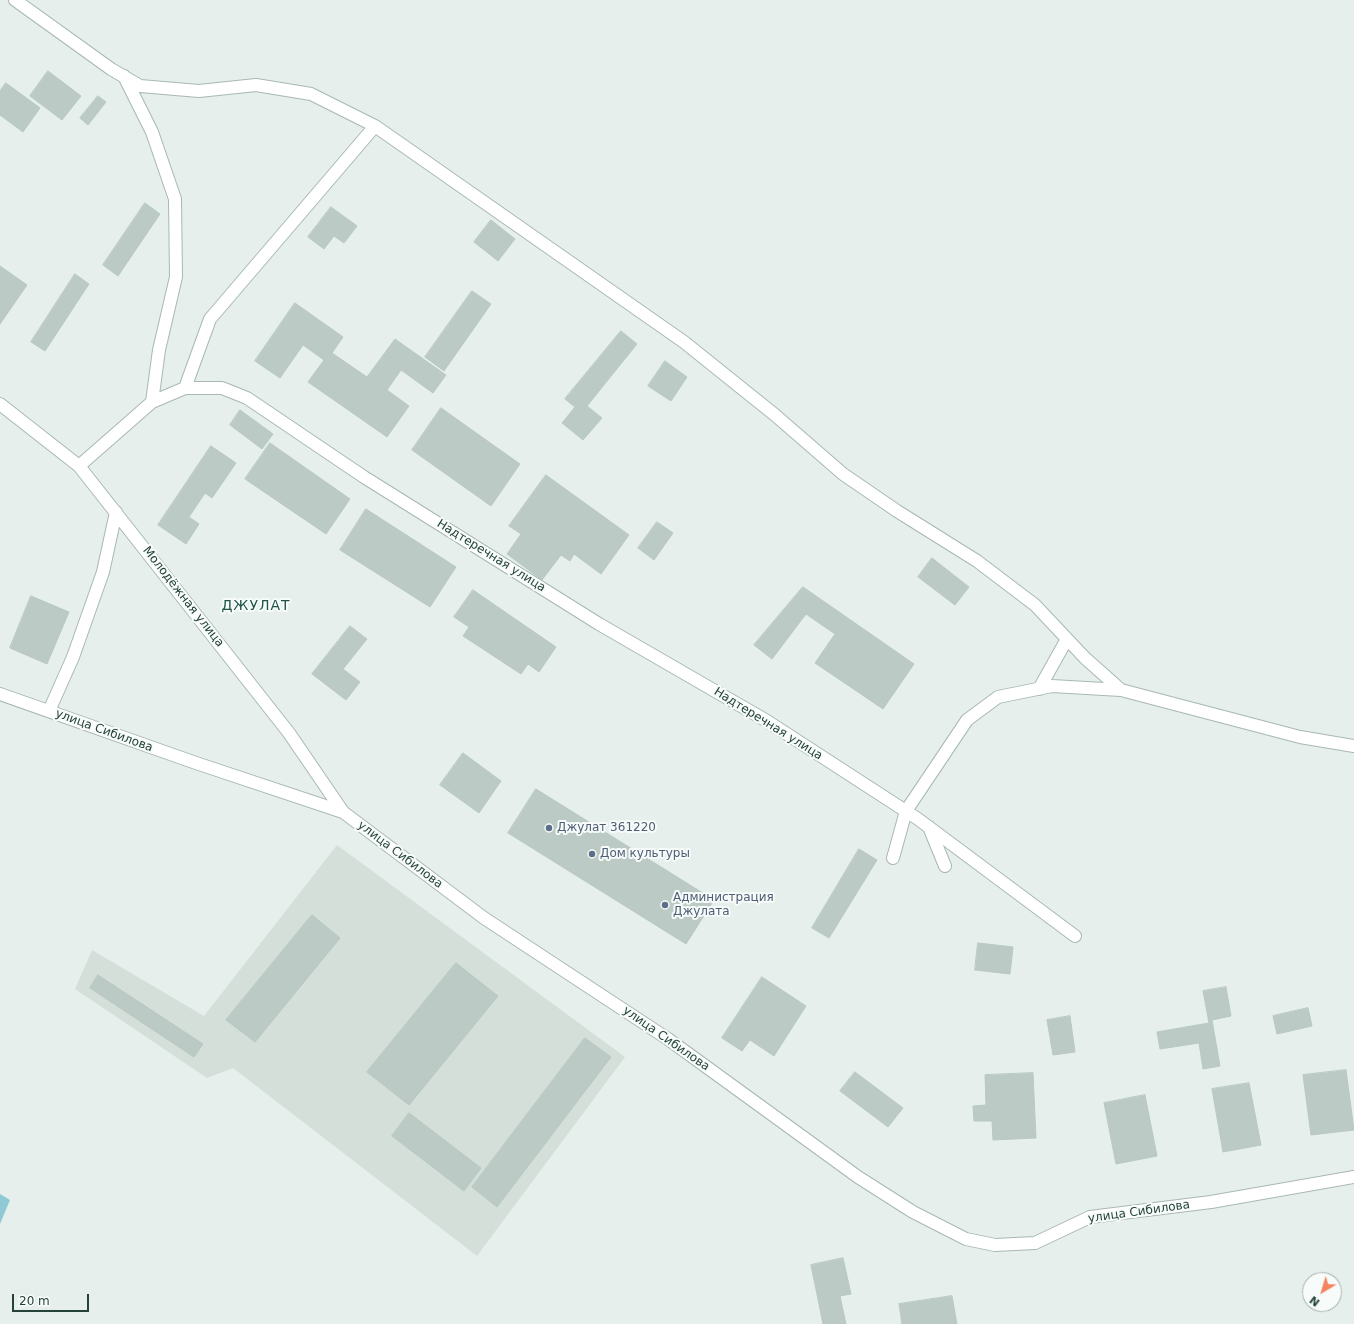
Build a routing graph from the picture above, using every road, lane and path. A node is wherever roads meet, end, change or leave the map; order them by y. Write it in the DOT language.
graph roads {
  1 [pos="15,0"];
  2 [pos="124,76"];
  3 [pos="375,126"];
  4 [pos="185,388"];
  5 [pos="152,402"];
  6 [pos="0,404"];
  7 [pos="79,466"];
  8 [pos="116,512"];
  9 [pos="1067,639"];
  10 [pos="1039,689"];
  11 [pos="1121,690"];
  12 [pos="0,694"];
  13 [pos="49,711"];
  14 [pos="1354,746"];
  15 [pos="906,811"];
  16 [pos="343,812"];
  17 [pos="928,826"];
  18 [pos="893,858"];
  19 [pos="945,866"];
  20 [pos="1075,936"];
  21 [pos="1354,1177"];
  1 -- 2 [label="street"];
  2 -- 3 [label="street"];
  2 -- 5 [label="street"];
  3 -- 4 [label="street"];
  3 -- 9 [label="street"];
  4 -- 5 [label="street, Надтеречная улица"];
  4 -- 15 [label="street, Надтеречная улица"];
  5 -- 7 [label="street, Надтеречная улица"];
  6 -- 7 [label="street, Молодёжная улица"];
  7 -- 8 [label="street, Молодёжная улица"];
  8 -- 13 [label="street"];
  8 -- 16 [label="street, Молодёжная улица"];
  9 -- 10 [label="street"];
  9 -- 11 [label="street"];
  10 -- 11 [label="street"];
  10 -- 15 [label="street"];
  11 -- 14 [label="street"];
  12 -- 13 [label="street, улица Сибилова"];
  13 -- 16 [label="street, улица Сибилова"];
  15 -- 17 [label="street, Надтеречная улица"];
  15 -- 18 [label="street"];
  16 -- 21 [label="street, улица Сибилова"];
  17 -- 19 [label="street"];
  17 -- 20 [label="street, Надтеречная улица"];
}
